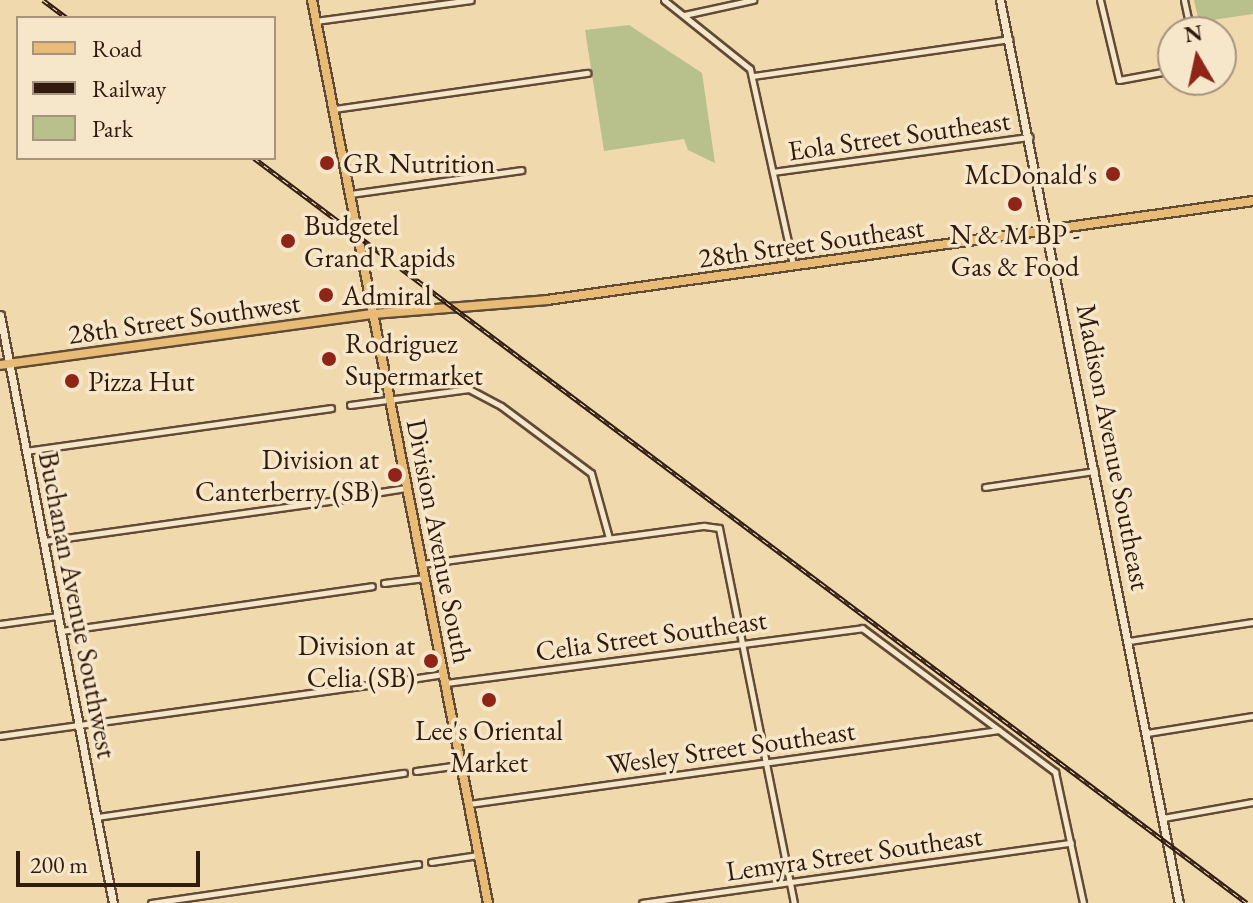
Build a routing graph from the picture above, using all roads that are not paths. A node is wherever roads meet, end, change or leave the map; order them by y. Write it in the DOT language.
graph roads {
  1 [pos="312,0"];
  2 [pos="471,0"];
  3 [pos="664,0"];
  4 [pos="753,0"];
  5 [pos="1000,0"];
  6 [pos="1100,0"];
  7 [pos="683,15"];
  8 [pos="316,21"];
  9 [pos="1009,39"];
  10 [pos="587,73"];
  11 [pos="1157,73"];
  12 [pos="753,76"];
  13 [pos="334,109"];
  14 [pos="1030,137"];
  15 [pos="521,170"];
  16 [pos="773,172"];
  17 [pos="351,194"];
  18 [pos="1253,201"];
  19 [pos="1049,232"];
  20 [pos="793,267"];
  21 [pos="374,314"];
  22 [pos="0,315"];
  23 [pos="5,365"];
  24 [pos="389,399"];
  25 [pos="350,405"];
  26 [pos="331,408"];
  27 [pos="26,451"];
  28 [pos="1096,471"];
  29 [pos="985,487"];
  30 [pos="407,488"];
  31 [pos="368,494"];
  32 [pos="356,497"];
  33 [pos="609,538"];
  34 [pos="43,541"];
  35 [pos="422,564"];
  36 [pos="425,578"];
  37 [pos="384,583"];
  38 [pos="372,586"];
  39 [pos="58,616"];
  40 [pos="1253,622"];
  41 [pos="0,624"];
  42 [pos="61,631"];
  43 [pos="1129,641"];
  44 [pos="744,642"];
  45 [pos="445,678"];
  46 [pos="392,682"];
  47 [pos="374,684"];
  48 [pos="1253,716"];
  49 [pos="80,725"];
  50 [pos="999,730"];
  51 [pos="1147,733"];
  52 [pos="0,736"];
  53 [pos="766,762"];
  54 [pos="461,764"];
  55 [pos="416,771"];
  56 [pos="404,773"];
  57 [pos="1253,802"];
  58 [pos="469,804"];
  59 [pos="97,817"];
  60 [pos="1163,818"];
  61 [pos="1071,843"];
  62 [pos="478,855"];
  63 [pos="431,862"];
  64 [pos="418,864"];
  65 [pos="790,882"];
  66 [pos="113,903"];
  67 [pos="151,903"];
  68 [pos="488,903"];
  69 [pos="642,903"];
  70 [pos="794,903"];
  71 [pos="1083,903"];
  72 [pos="1179,903"];
  1 -- 8 [label="main road, Division Avenue South"];
  2 -- 8 [label="street"];
  3 -- 7 [label="street"];
  4 -- 7 [label="street"];
  5 -- 9 [label="street, Madison Avenue Southeast"];
  6 -- 11 [label="street"];
  7 -- 12 [label="street"];
  8 -- 13 [label="main road, Division Avenue South"];
  9 -- 12 [label="street"];
  9 -- 14 [label="street, Madison Avenue Southeast"];
  10 -- 13 [label="street"];
  12 -- 16 [label="street"];
  13 -- 17 [label="main road, Division Avenue South"];
  14 -- 16 [label="street, Eola Street Southeast"];
  14 -- 19 [label="street, Madison Avenue Southeast"];
  15 -- 17 [label="street"];
  16 -- 20 [label="street"];
  17 -- 21 [label="main road, Division Avenue South"];
  18 -- 19 [label="main road, 28th Street Southeast"];
  19 -- 20 [label="main road, 28th Street Southeast"];
  19 -- 28 [label="street, Madison Avenue Southeast"];
  20 -- 21 [label="main road, 28th Street Southeast"];
  21 -- 23 [label="main road, 28th Street Southwest"];
  21 -- 24 [label="main road, Division Avenue South"];
  22 -- 23 [label="street, Buchanan Avenue Southwest"];
  23 -- 27 [label="street, Buchanan Avenue Southwest"];
  24 -- 25 [label="street"];
  24 -- 30 [label="main road, Division Avenue South"];
  24 -- 33 [label="street"];
  26 -- 27 [label="street"];
  27 -- 34 [label="street, Buchanan Avenue Southwest"];
  28 -- 29 [label="street"];
  28 -- 43 [label="street, Madison Avenue Southeast"];
  30 -- 31 [label="street"];
  30 -- 35 [label="main road, Division Avenue South"];
  32 -- 34 [label="street"];
  33 -- 35 [label="street"];
  33 -- 44 [label="street"];
  34 -- 39 [label="street, Buchanan Avenue Southwest"];
  35 -- 36 [label="main road, Division Avenue South"];
  36 -- 37 [label="street"];
  36 -- 45 [label="main road, Division Avenue South"];
  38 -- 42 [label="street"];
  39 -- 41 [label="street"];
  39 -- 42 [label="street, Buchanan Avenue Southwest"];
  40 -- 43 [label="street"];
  42 -- 49 [label="street, Buchanan Avenue Southwest"];
  43 -- 51 [label="street, Madison Avenue Southeast"];
  44 -- 45 [label="street, Celia Street Southeast"];
  44 -- 50 [label="street, Celia Street Southeast"];
  44 -- 53 [label="street"];
  45 -- 46 [label="street, Celia Street Southeast"];
  45 -- 54 [label="main road, Division Avenue South"];
  47 -- 49 [label="street"];
  48 -- 51 [label="street"];
  49 -- 52 [label="street"];
  49 -- 59 [label="street, Buchanan Avenue Southwest"];
  50 -- 53 [label="street, Wesley Street Southeast"];
  50 -- 61 [label="street"];
  51 -- 60 [label="street, Madison Avenue Southeast"];
  53 -- 58 [label="street, Wesley Street Southeast"];
  53 -- 65 [label="street"];
  54 -- 55 [label="street"];
  54 -- 58 [label="main road, Division Avenue South"];
  56 -- 59 [label="street"];
  57 -- 60 [label="street"];
  58 -- 62 [label="main road, Division Avenue South"];
  59 -- 66 [label="street, Buchanan Avenue Southwest"];
  60 -- 72 [label="street, Madison Avenue Southeast"];
  61 -- 65 [label="street, Lemyra Street Southeast"];
  61 -- 71 [label="street"];
  62 -- 63 [label="street"];
  62 -- 68 [label="main road, Division Avenue South"];
  64 -- 67 [label="street"];
  65 -- 69 [label="street, Lemyra Street Southeast"];
  65 -- 70 [label="street"];
}
